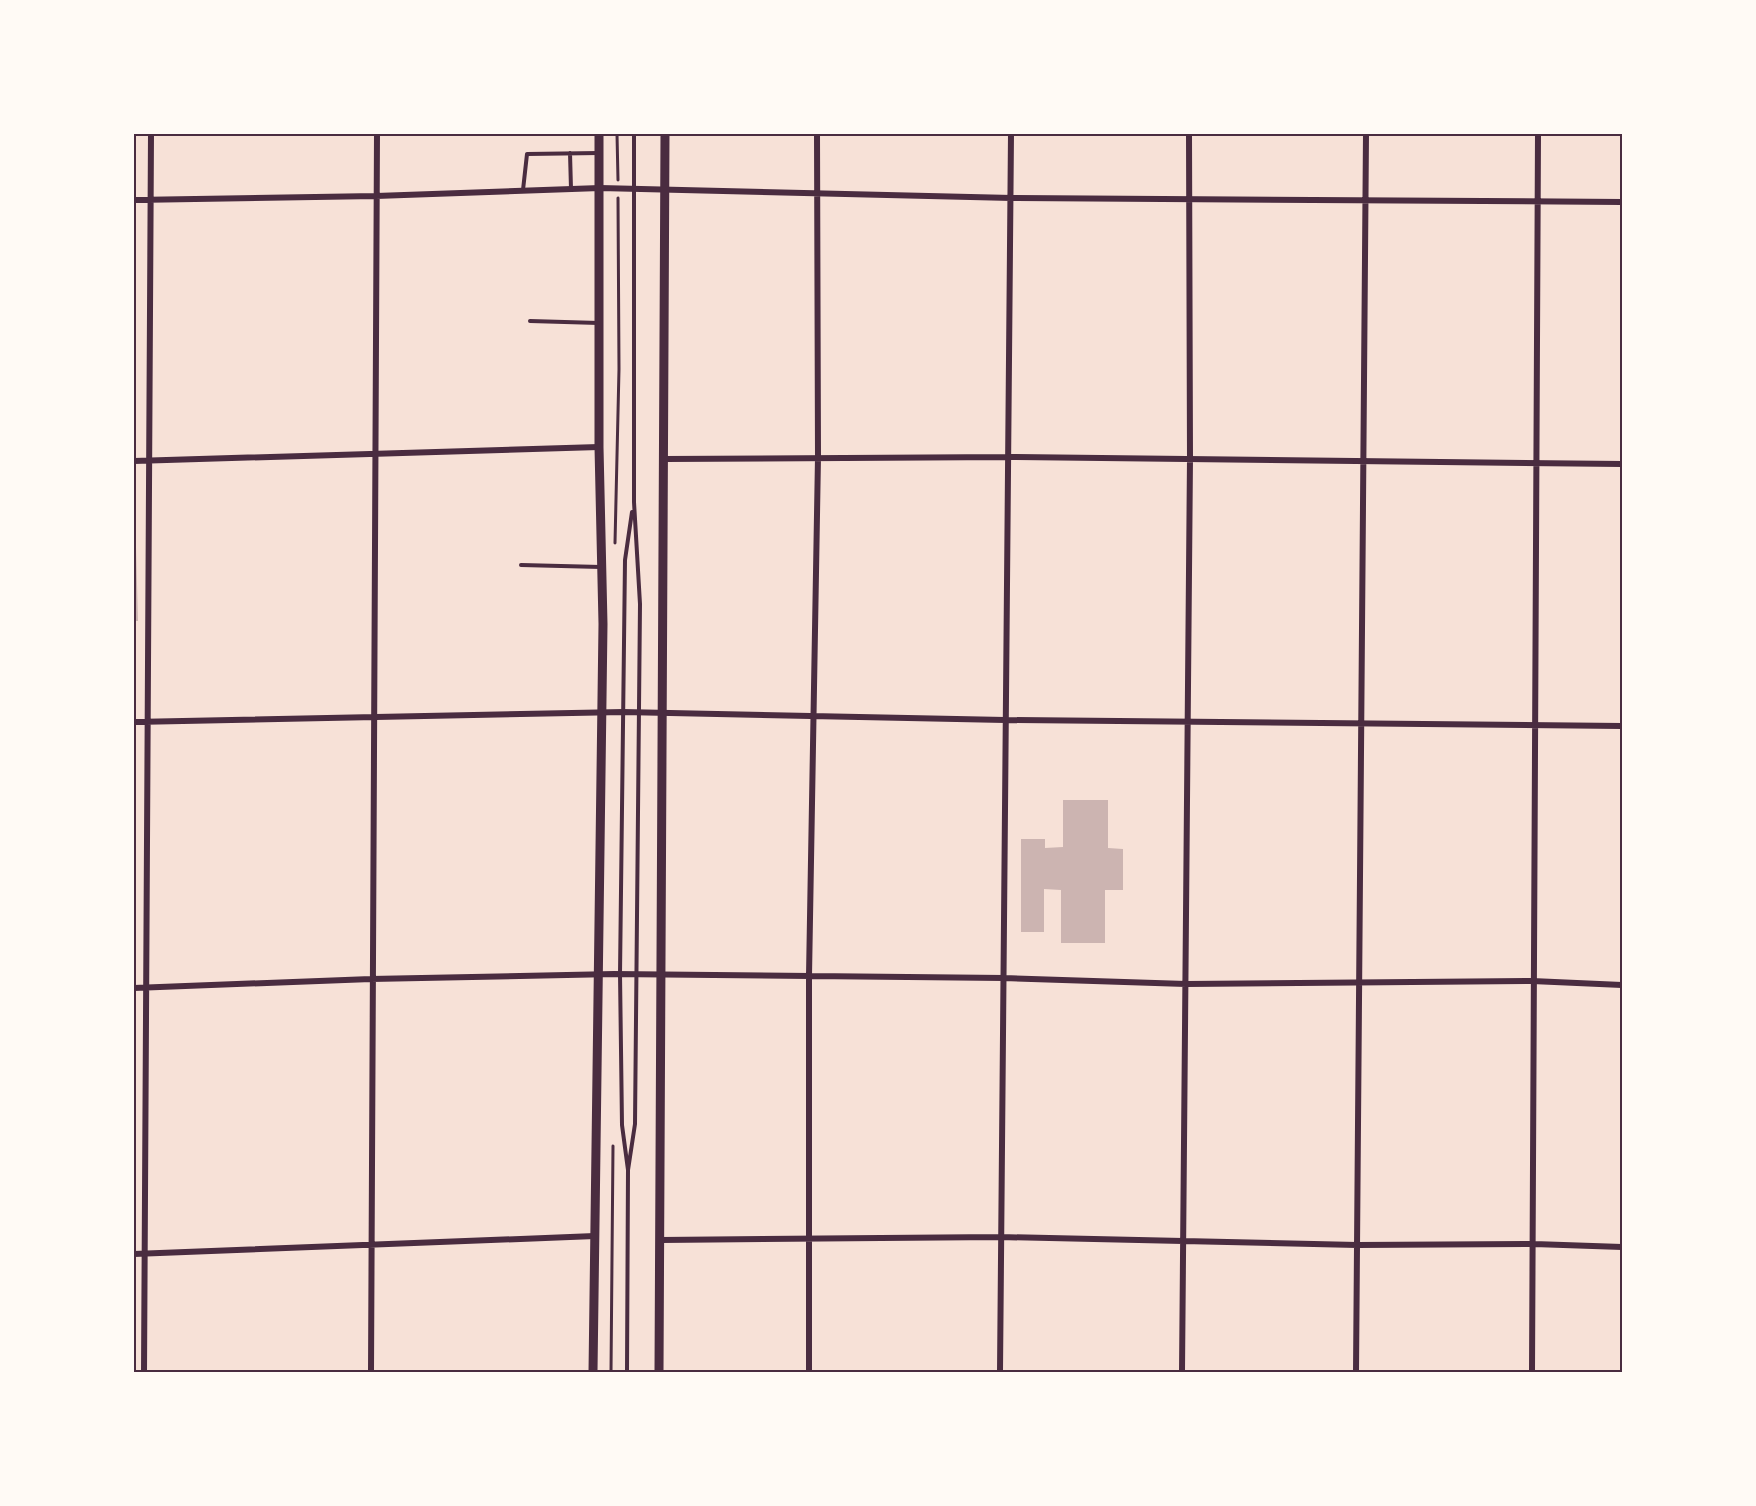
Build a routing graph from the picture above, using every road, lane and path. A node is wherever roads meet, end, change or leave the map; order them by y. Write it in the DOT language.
graph roads {
  1 [pos="151,134"];
  2 [pos="376,134"];
  3 [pos="599,134"];
  4 [pos="634,134"];
  5 [pos="665,134"];
  6 [pos="817,134"];
  7 [pos="1011,134"];
  8 [pos="1189,134"];
  9 [pos="1366,134"];
  10 [pos="1538,134"];
  11 [pos="570,153"];
  12 [pos="599,153"];
  13 [pos="600,188"];
  14 [pos="633,188"];
  15 [pos="665,188"];
  16 [pos="571,189"];
  17 [pos="523,191"];
  18 [pos="818,194"];
  19 [pos="376,196"];
  20 [pos="1012,198"];
  21 [pos="150,199"];
  22 [pos="1189,199"];
  23 [pos="1365,199"];
  24 [pos="134,200"];
  25 [pos="1537,200"];
  26 [pos="1623,201"];
  27 [pos="530,321"];
  28 [pos="599,323"];
  29 [pos="599,447"];
  30 [pos="377,455"];
  31 [pos="1008,456"];
  32 [pos="818,457"];
  33 [pos="1190,458"];
  34 [pos="665,459"];
  35 [pos="134,461"];
  36 [pos="148,461"];
  37 [pos="1362,462"];
  38 [pos="1535,464"];
  39 [pos="1623,464"];
  40 [pos="634,502"];
  41 [pos="521,565"];
  42 [pos="602,567"];
  43 [pos="600,712"];
  44 [pos="623,712"];
  45 [pos="639,712"];
  46 [pos="662,713"];
  47 [pos="813,715"];
  48 [pos="374,719"];
  49 [pos="1005,720"];
  50 [pos="1186,721"];
  51 [pos="134,722"];
  52 [pos="147,722"];
  53 [pos="1360,724"];
  54 [pos="1623,726"];
  55 [pos="1535,727"];
  56 [pos="598,974"];
  57 [pos="620,974"];
  58 [pos="637,975"];
  59 [pos="663,975"];
  60 [pos="809,976"];
  61 [pos="1004,978"];
  62 [pos="370,979"];
  63 [pos="1533,981"];
  64 [pos="1186,984"];
  65 [pos="1360,984"];
  66 [pos="1623,985"];
  67 [pos="134,988"];
  68 [pos="148,988"];
  69 [pos="628,1170"];
  70 [pos="595,1236"];
  71 [pos="1000,1237"];
  72 [pos="810,1239"];
  73 [pos="661,1240"];
  74 [pos="1185,1240"];
  75 [pos="1534,1244"];
  76 [pos="1357,1245"];
  77 [pos="371,1246"];
  78 [pos="1623,1247"];
  79 [pos="145,1253"];
  80 [pos="134,1254"];
  81 [pos="144,1372"];
  82 [pos="371,1372"];
  83 [pos="593,1372"];
  84 [pos="627,1372"];
  85 [pos="659,1372"];
  86 [pos="809,1372"];
  87 [pos="1000,1372"];
  88 [pos="1182,1372"];
  89 [pos="1356,1372"];
  90 [pos="1532,1372"];
  1 -- 21 [label="street"];
  2 -- 19 [label="street"];
  3 -- 12 [label="street"];
  4 -- 14 [label="lane"];
  5 -- 15 [label="street"];
  6 -- 18 [label="street"];
  7 -- 20 [label="street"];
  8 -- 22 [label="street"];
  9 -- 23 [label="street"];
  10 -- 25 [label="street"];
  11 -- 12 [label="lane"];
  11 -- 16 [label="lane"];
  11 -- 17 [label="lane"];
  12 -- 13 [label="street"];
  13 -- 14 [label="street"];
  13 -- 16 [label="street"];
  13 -- 28 [label="street"];
  14 -- 15 [label="street"];
  14 -- 40 [label="lane"];
  15 -- 18 [label="street"];
  15 -- 34 [label="street"];
  16 -- 17 [label="street"];
  17 -- 19 [label="street"];
  18 -- 20 [label="street"];
  18 -- 32 [label="street"];
  19 -- 21 [label="street"];
  19 -- 30 [label="street"];
  20 -- 22 [label="street"];
  20 -- 31 [label="street"];
  21 -- 24 [label="street"];
  21 -- 36 [label="street"];
  22 -- 23 [label="street"];
  22 -- 33 [label="street"];
  23 -- 25 [label="street"];
  23 -- 37 [label="street"];
  25 -- 26 [label="street"];
  25 -- 38 [label="street"];
  27 -- 28 [label="lane"];
  28 -- 29 [label="street"];
  29 -- 30 [label="street"];
  29 -- 42 [label="street"];
  30 -- 36 [label="street"];
  30 -- 48 [label="street"];
  31 -- 32 [label="street"];
  31 -- 33 [label="street"];
  31 -- 49 [label="street"];
  32 -- 34 [label="street"];
  32 -- 47 [label="street"];
  33 -- 37 [label="street"];
  33 -- 50 [label="street"];
  34 -- 46 [label="street"];
  35 -- 36 [label="street"];
  36 -- 52 [label="street"];
  37 -- 38 [label="street"];
  37 -- 53 [label="street"];
  38 -- 39 [label="street"];
  38 -- 55 [label="street"];
  40 -- 44 [label="lane"];
  40 -- 45 [label="lane"];
  41 -- 42 [label="lane"];
  42 -- 43 [label="street"];
  43 -- 44 [label="street"];
  43 -- 48 [label="street"];
  43 -- 56 [label="street"];
  44 -- 45 [label="street"];
  44 -- 57 [label="lane"];
  45 -- 46 [label="street"];
  45 -- 58 [label="lane"];
  46 -- 47 [label="street"];
  46 -- 59 [label="street"];
  47 -- 49 [label="street"];
  47 -- 60 [label="street"];
  48 -- 52 [label="street"];
  48 -- 62 [label="street"];
  49 -- 50 [label="street"];
  49 -- 61 [label="street"];
  50 -- 53 [label="street"];
  50 -- 64 [label="street"];
  51 -- 52 [label="street"];
  52 -- 68 [label="street"];
  53 -- 55 [label="street"];
  53 -- 65 [label="street"];
  54 -- 55 [label="street"];
  55 -- 63 [label="street"];
  56 -- 57 [label="street"];
  56 -- 62 [label="street"];
  56 -- 70 [label="street"];
  57 -- 58 [label="street"];
  57 -- 69 [label="lane"];
  58 -- 59 [label="street"];
  58 -- 69 [label="lane"];
  59 -- 60 [label="street"];
  59 -- 73 [label="street"];
  60 -- 61 [label="street"];
  60 -- 72 [label="street"];
  61 -- 64 [label="street"];
  61 -- 71 [label="street"];
  62 -- 68 [label="street"];
  62 -- 77 [label="street"];
  63 -- 65 [label="street"];
  63 -- 66 [label="street"];
  63 -- 75 [label="street"];
  64 -- 65 [label="street"];
  64 -- 74 [label="street"];
  65 -- 76 [label="street"];
  67 -- 68 [label="street"];
  68 -- 79 [label="street"];
  69 -- 84 [label="lane"];
  70 -- 77 [label="street"];
  70 -- 83 [label="street"];
  71 -- 72 [label="street"];
  71 -- 74 [label="street"];
  71 -- 87 [label="street"];
  72 -- 73 [label="street"];
  72 -- 86 [label="street"];
  73 -- 85 [label="street"];
  74 -- 76 [label="street"];
  74 -- 88 [label="street"];
  75 -- 76 [label="street"];
  75 -- 78 [label="street"];
  75 -- 90 [label="street"];
  76 -- 89 [label="street"];
  77 -- 79 [label="street"];
  77 -- 82 [label="street"];
  79 -- 80 [label="street"];
  79 -- 81 [label="street"];
}
